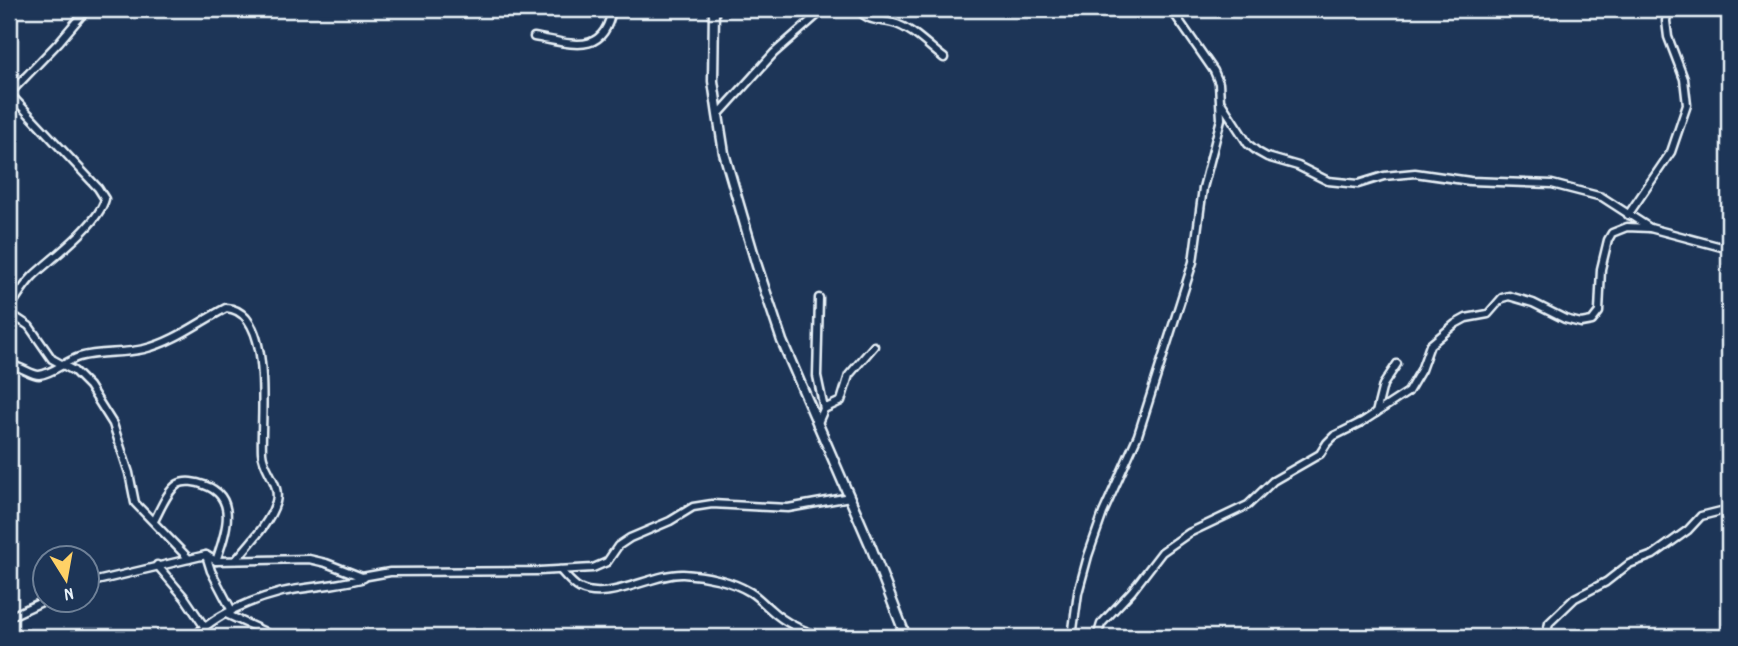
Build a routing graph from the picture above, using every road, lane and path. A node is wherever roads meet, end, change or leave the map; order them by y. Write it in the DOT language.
graph roads {
  1 [pos="87,9"];
  2 [pos="612,9"];
  3 [pos="712,9"];
  4 [pos="824,9"];
  5 [pos="858,9"];
  6 [pos="1171,9"];
  7 [pos="1668,9"];
  8 [pos="534,37"];
  9 [pos="944,58"];
  10 [pos="9,93"];
  11 [pos="1222,103"];
  12 [pos="718,115"];
  13 [pos="1628,215"];
  14 [pos="1650,228"];
  15 [pos="1729,249"];
  16 [pos="9,287"];
  17 [pos="818,298"];
  18 [pos="12,305"];
  19 [pos="874,346"];
  20 [pos="1397,364"];
  21 [pos="9,365"];
  22 [pos="60,365"];
  23 [pos="824,409"];
  24 [pos="1376,413"];
  25 [pos="817,425"];
  26 [pos="850,497"];
  27 [pos="1729,509"];
  28 [pos="154,521"];
  29 [pos="206,555"];
  30 [pos="189,559"];
  31 [pos="236,560"];
  32 [pos="216,561"];
  33 [pos="157,565"];
  34 [pos="560,570"];
  35 [pos="369,576"];
  36 [pos="102,579"];
  37 [pos="32,606"];
  38 [pos="229,612"];
  39 [pos="9,617"];
  40 [pos="202,629"];
  41 [pos="809,635"];
  42 [pos="195,637"];
  43 [pos="209,637"];
  44 [pos="272,637"];
  45 [pos="827,637"];
  46 [pos="906,637"];
  47 [pos="1072,637"];
  48 [pos="1097,637"];
  49 [pos="1546,637"];
  1 -- 10 [label="street"];
  2 -- 8 [label="street"];
  3 -- 12 [label="street"];
  4 -- 12 [label="street"];
  5 -- 9 [label="street"];
  6 -- 11 [label="street"];
  7 -- 13 [label="street"];
  10 -- 18 [label="street"];
  11 -- 13 [label="street"];
  11 -- 47 [label="street"];
  12 -- 25 [label="street"];
  13 -- 14 [label="street"];
  14 -- 15 [label="street"];
  14 -- 24 [label="street"];
  16 -- 18 [label="street"];
  17 -- 23 [label="street"];
  18 -- 22 [label="street"];
  19 -- 23 [label="street"];
  20 -- 24 [label="street"];
  21 -- 22 [label="street"];
  22 -- 28 [label="street"];
  22 -- 31 [label="street"];
  23 -- 25 [label="street"];
  24 -- 48 [label="street"];
  25 -- 26 [label="street"];
  26 -- 34 [label="street"];
  26 -- 46 [label="street"];
  27 -- 49 [label="street"];
  28 -- 30 [label="street"];
  28 -- 32 [label="street"];
  29 -- 30 [label="street"];
  29 -- 32 [label="street"];
  29 -- 38 [label="street"];
  30 -- 33 [label="street"];
  31 -- 32 [label="street"];
  31 -- 35 [label="street"];
  33 -- 36 [label="street"];
  33 -- 40 [label="street"];
  34 -- 35 [label="street"];
  34 -- 41 [label="street"];
  35 -- 38 [label="street"];
  37 -- 39 [label="street"];
  38 -- 40 [label="street"];
  38 -- 44 [label="street"];
  40 -- 42 [label="street"];
  40 -- 43 [label="street"];
  41 -- 45 [label="street"];
}
